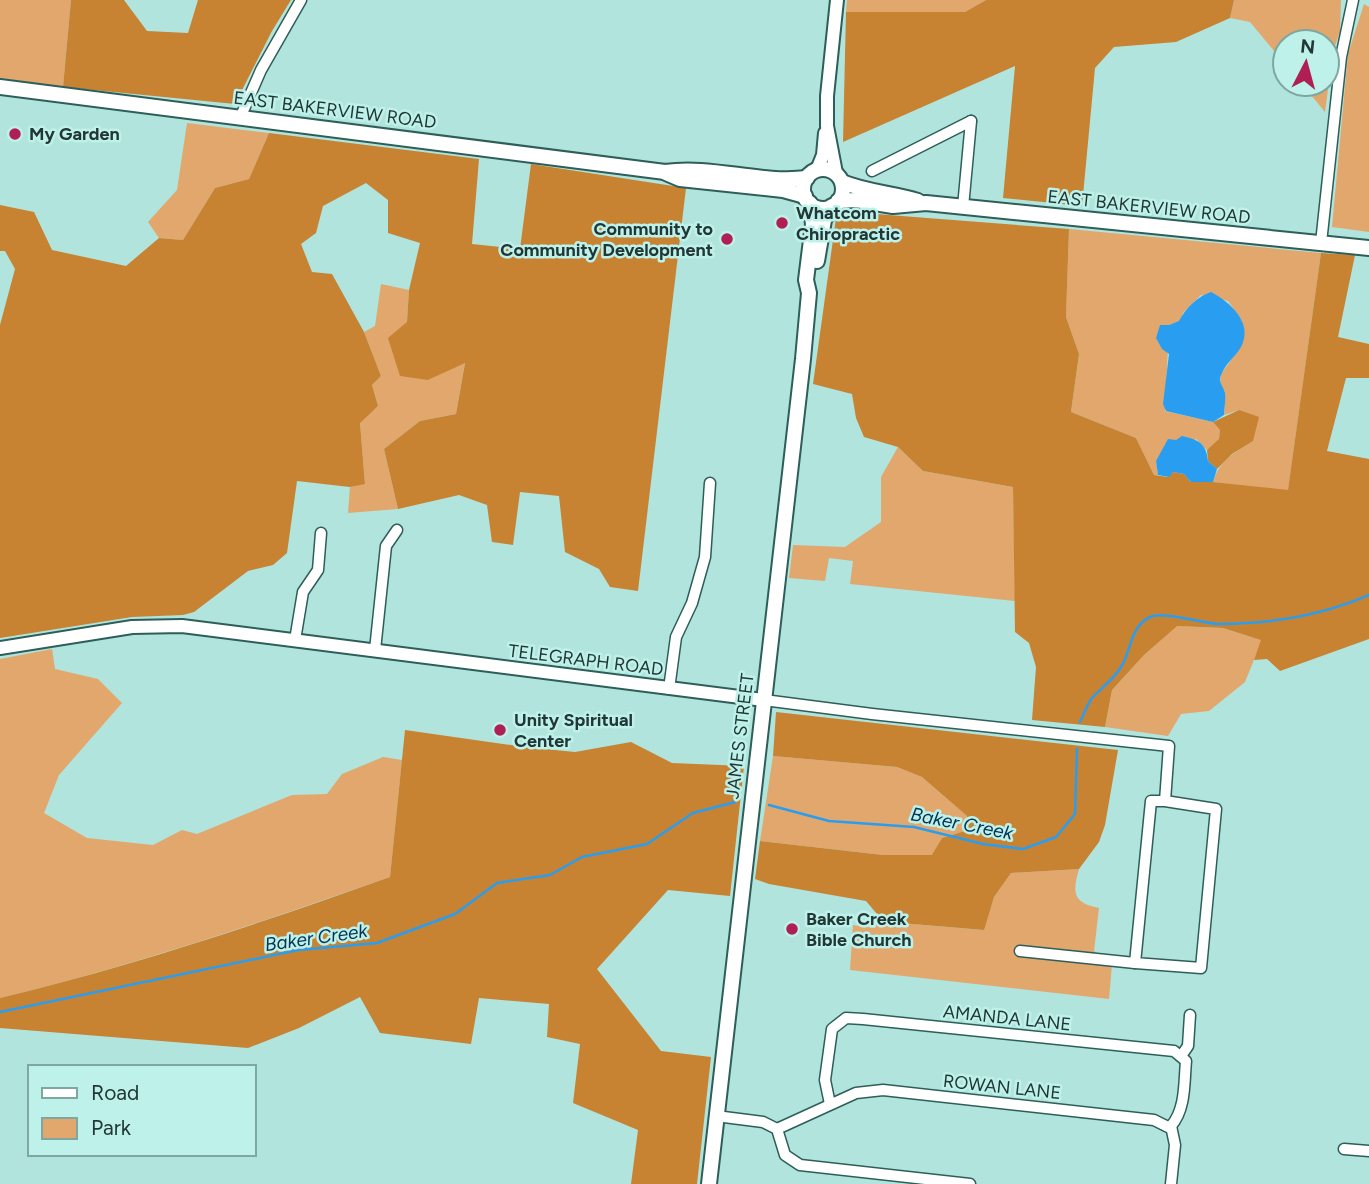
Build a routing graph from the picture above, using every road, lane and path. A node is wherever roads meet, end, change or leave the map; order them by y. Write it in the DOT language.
graph roads {
  1 [pos="301,0"];
  2 [pos="837,0"];
  3 [pos="1353,0"];
  4 [pos="0,87"];
  5 [pos="240,118"];
  6 [pos="827,127"];
  7 [pos="872,171"];
  8 [pos="665,172"];
  9 [pos="812,174"];
  10 [pos="839,178"];
  11 [pos="808,200"];
  12 [pos="926,203"];
  13 [pos="835,204"];
  14 [pos="963,207"];
  15 [pos="1321,243"];
  16 [pos="1369,248"];
  17 [pos="809,293"];
  18 [pos="710,483"];
  19 [pos="397,530"];
  20 [pos="321,533"];
  21 [pos="295,640"];
  22 [pos="0,648"];
  23 [pos="375,650"];
  24 [pos="669,689"];
  25 [pos="764,700"];
  26 [pos="1165,801"];
  27 [pos="1020,951"];
  28 [pos="1135,962"];
  29 [pos="1190,1015"];
  30 [pos="1181,1056"];
  31 [pos="830,1104"];
  32 [pos="716,1116"];
  33 [pos="1171,1126"];
  34 [pos="777,1129"];
  35 [pos="1344,1149"];
  36 [pos="1369,1152"];
  37 [pos="709,1184"];
  38 [pos="970,1184"];
  39 [pos="1171,1184"];
  1 -- 5 [label="street"];
  2 -- 6 [label="street"];
  3 -- 15 [label="street"];
  4 -- 5 [label="main road, EAST BAKERVIEW ROAD"];
  5 -- 8 [label="main road, EAST BAKERVIEW ROAD"];
  6 -- 9 [label="street"];
  6 -- 10 [label="street"];
  7 -- 14 [label="street"];
  8 -- 9 [label="main road, EAST BAKERVIEW ROAD"];
  8 -- 11 [label="main road, EAST BAKERVIEW ROAD"];
  9 -- 10 [label="main road"];
  9 -- 11 [label="main road"];
  10 -- 12 [label="main road, EAST BAKERVIEW ROAD"];
  10 -- 13 [label="main road"];
  11 -- 13 [label="main road"];
  11 -- 17 [label="main road, JAMES STREET"];
  12 -- 13 [label="main road, EAST BAKERVIEW ROAD"];
  12 -- 14 [label="main road, EAST BAKERVIEW ROAD"];
  13 -- 17 [label="main road, JAMES STREET"];
  14 -- 15 [label="main road, EAST BAKERVIEW ROAD"];
  15 -- 16 [label="main road, EAST BAKERVIEW ROAD"];
  17 -- 25 [label="main road, JAMES STREET"];
  18 -- 24 [label="street"];
  19 -- 23 [label="street"];
  20 -- 21 [label="street"];
  21 -- 22 [label="street, TELEGRAPH ROAD"];
  21 -- 23 [label="street, TELEGRAPH ROAD"];
  23 -- 24 [label="street, TELEGRAPH ROAD"];
  24 -- 25 [label="street, TELEGRAPH ROAD"];
  25 -- 26 [label="street, TELEGRAPH ROAD"];
  25 -- 32 [label="main road, JAMES STREET"];
  26 -- 28 [label="street"];
  26 -- 28 [label="street"];
  27 -- 28 [label="street"];
  29 -- 30 [label="street"];
  30 -- 31 [label="street, AMANDA LANE"];
  30 -- 33 [label="street"];
  31 -- 33 [label="street, ROWAN LANE"];
  31 -- 34 [label="street, ROWAN LANE"];
  32 -- 34 [label="street"];
  32 -- 37 [label="main road, JAMES STREET"];
  33 -- 39 [label="street"];
  34 -- 38 [label="street"];
  35 -- 36 [label="street"];
}
